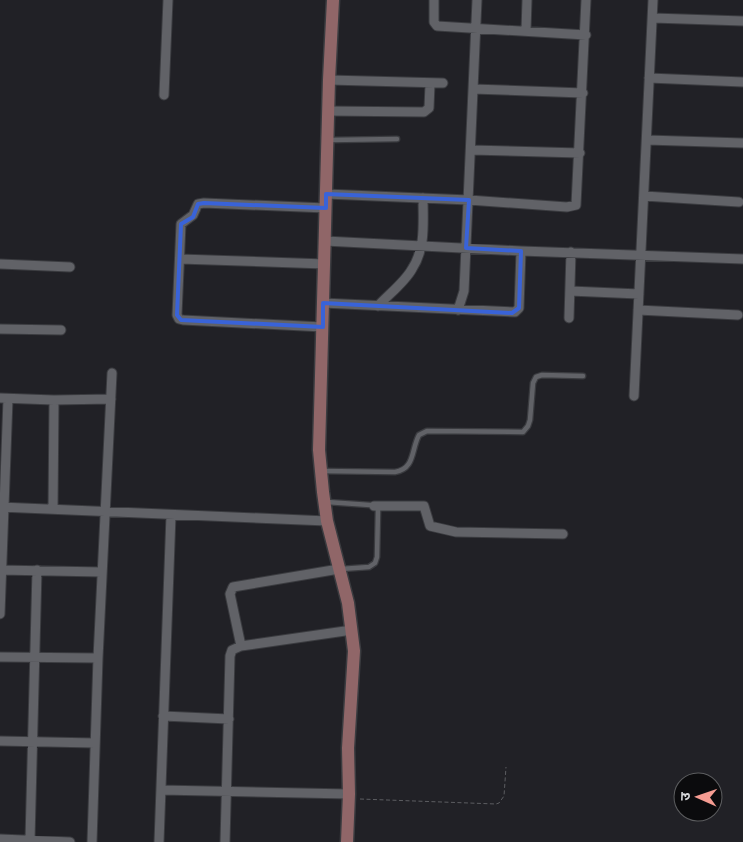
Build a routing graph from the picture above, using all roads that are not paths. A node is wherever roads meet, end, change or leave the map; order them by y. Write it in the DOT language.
graph roads {
  1 [pos="168,0"];
  2 [pos="334,0"];
  3 [pos="434,0"];
  4 [pos="477,0"];
  5 [pos="527,0"];
  6 [pos="586,0"];
  7 [pos="653,0"];
  8 [pos="653,18"];
  9 [pos="743,21"];
  10 [pos="476,27"];
  11 [pos="526,30"];
  12 [pos="586,34"];
  13 [pos="649,78"];
  14 [pos="329,80"];
  15 [pos="743,82"];
  16 [pos="443,83"];
  17 [pos="430,84"];
  18 [pos="473,89"];
  19 [pos="583,93"];
  20 [pos="164,95"];
  21 [pos="328,111"];
  22 [pos="397,139"];
  23 [pos="328,140"];
  24 [pos="647,140"];
  25 [pos="743,143"];
  26 [pos="471,150"];
  27 [pos="580,153"];
  28 [pos="326,194"];
  29 [pos="644,196"];
  30 [pos="423,198"];
  31 [pos="469,200"];
  32 [pos="739,202"];
  33 [pos="326,208"];
  34 [pos="325,241"];
  35 [pos="422,245"];
  36 [pos="466,248"];
  37 [pos="521,251"];
  38 [pos="572,252"];
  39 [pos="641,254"];
  40 [pos="743,258"];
  41 [pos="180,259"];
  42 [pos="0,264"];
  43 [pos="325,264"];
  44 [pos="70,267"];
  45 [pos="570,291"];
  46 [pos="639,294"];
  47 [pos="323,303"];
  48 [pos="378,306"];
  49 [pos="458,310"];
  50 [pos="638,310"];
  51 [pos="738,315"];
  52 [pos="569,318"];
  53 [pos="323,327"];
  54 [pos="0,329"];
  55 [pos="61,330"];
  56 [pos="112,373"];
  57 [pos="583,376"];
  58 [pos="634,396"];
  59 [pos="4,399"];
  60 [pos="111,399"];
  61 [pos="54,400"];
  62 [pos="4,430"];
  63 [pos="320,471"];
  64 [pos="324,502"];
  65 [pos="374,506"];
  66 [pos="2,507"];
  67 [pos="53,509"];
  68 [pos="106,511"];
  69 [pos="171,515"];
  70 [pos="328,521"];
  71 [pos="563,534"];
  72 [pos="1,570"];
  73 [pos="38,570"];
  74 [pos="339,570"];
  75 [pos="102,572"];
  76 [pos="0,614"];
  77 [pos="352,630"];
  78 [pos="241,646"];
  79 [pos="35,656"];
  80 [pos="0,657"];
  81 [pos="98,658"];
  82 [pos="163,716"];
  83 [pos="229,720"];
  84 [pos="0,741"];
  85 [pos="33,742"];
  86 [pos="95,743"];
  87 [pos="161,790"];
  88 [pos="227,792"];
  89 [pos="349,796"];
  90 [pos="0,839"];
  91 [pos="30,840"];
  92 [pos="70,842"];
  93 [pos="92,842"];
  94 [pos="159,842"];
  95 [pos="225,842"];
  96 [pos="347,842"];
  1 -- 20 [label="street"];
  2 -- 14 [label="street"];
  3 -- 10 [label="street"];
  4 -- 10 [label="street"];
  5 -- 11 [label="street"];
  6 -- 12 [label="street"];
  7 -- 8 [label="street"];
  8 -- 9 [label="street"];
  8 -- 13 [label="street"];
  10 -- 11 [label="street"];
  10 -- 18 [label="street"];
  11 -- 12 [label="street"];
  12 -- 19 [label="street"];
  13 -- 15 [label="street"];
  13 -- 24 [label="street"];
  14 -- 17 [label="street"];
  14 -- 21 [label="street"];
  16 -- 17 [label="street"];
  17 -- 21 [label="street"];
  18 -- 19 [label="street"];
  18 -- 26 [label="street"];
  19 -- 27 [label="street"];
  21 -- 23 [label="street"];
  22 -- 23 [label="lane"];
  23 -- 28 [label="street"];
  24 -- 25 [label="street"];
  24 -- 29 [label="street"];
  26 -- 27 [label="street"];
  26 -- 31 [label="street"];
  27 -- 31 [label="street"];
  28 -- 30 [label="street"];
  28 -- 33 [label="street"];
  29 -- 32 [label="street"];
  29 -- 39 [label="street"];
  30 -- 31 [label="street"];
  30 -- 35 [label="street"];
  31 -- 36 [label="street"];
  33 -- 34 [label="street"];
  33 -- 41 [label="street"];
  34 -- 35 [label="street"];
  34 -- 43 [label="street"];
  35 -- 36 [label="street"];
  35 -- 48 [label="street"];
  36 -- 37 [label="street"];
  36 -- 49 [label="street"];
  37 -- 38 [label="street"];
  37 -- 49 [label="street"];
  38 -- 39 [label="street"];
  38 -- 45 [label="street"];
  39 -- 40 [label="street"];
  39 -- 46 [label="street"];
  41 -- 43 [label="street"];
  41 -- 53 [label="street"];
  42 -- 44 [label="street"];
  43 -- 47 [label="street"];
  45 -- 46 [label="street"];
  45 -- 52 [label="street"];
  46 -- 50 [label="street"];
  47 -- 48 [label="street"];
  47 -- 53 [label="street"];
  48 -- 49 [label="street"];
  50 -- 51 [label="street"];
  50 -- 58 [label="street"];
  53 -- 63 [label="street"];
  54 -- 55 [label="street"];
  56 -- 60 [label="street"];
  57 -- 63 [label="lane"];
  59 -- 61 [label="street"];
  59 -- 62 [label="street"];
  60 -- 61 [label="street"];
  60 -- 68 [label="street"];
  61 -- 67 [label="street"];
  62 -- 66 [label="street"];
  63 -- 64 [label="street"];
  64 -- 65 [label="lane"];
  64 -- 70 [label="street"];
  65 -- 71 [label="street"];
  65 -- 74 [label="lane"];
  66 -- 67 [label="street"];
  66 -- 72 [label="street"];
  67 -- 68 [label="street"];
  68 -- 69 [label="street"];
  68 -- 75 [label="street"];
  69 -- 70 [label="street"];
  69 -- 82 [label="street"];
  70 -- 74 [label="street"];
  72 -- 73 [label="street"];
  72 -- 76 [label="street"];
  73 -- 75 [label="street"];
  73 -- 79 [label="street"];
  74 -- 77 [label="street"];
  74 -- 78 [label="street"];
  75 -- 81 [label="street"];
  77 -- 78 [label="street"];
  77 -- 89 [label="street"];
  78 -- 83 [label="street"];
  79 -- 80 [label="street"];
  79 -- 81 [label="street"];
  79 -- 85 [label="street"];
  81 -- 86 [label="street"];
  82 -- 83 [label="street"];
  82 -- 87 [label="street"];
  83 -- 88 [label="street"];
  84 -- 85 [label="street"];
  85 -- 86 [label="street"];
  85 -- 91 [label="street"];
  86 -- 93 [label="street"];
  87 -- 88 [label="street"];
  87 -- 94 [label="street"];
  88 -- 89 [label="street"];
  88 -- 95 [label="street"];
  89 -- 96 [label="street"];
  90 -- 91 [label="street"];
  91 -- 92 [label="street"];
}
